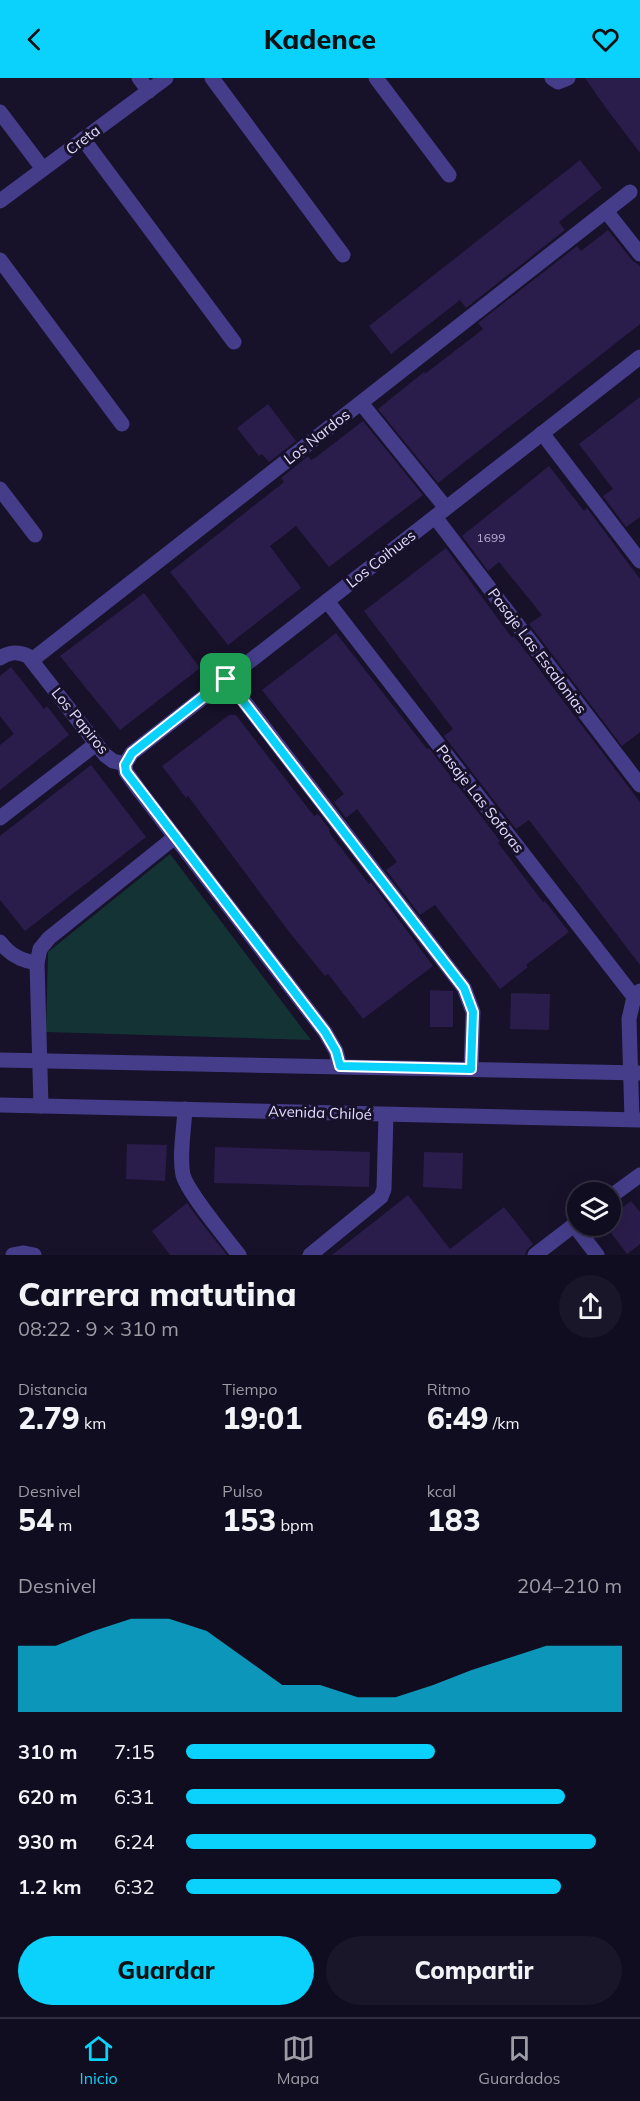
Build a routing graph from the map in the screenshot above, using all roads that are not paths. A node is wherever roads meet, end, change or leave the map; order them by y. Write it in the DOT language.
graph roads {
  1 [pos="139,78"];
  2 [pos="166,78"];
  3 [pos="212,78"];
  4 [pos="376,78"];
  5 [pos="149,91"];
  6 [pos="0,112"];
  7 [pos="83,140"];
  8 [pos="43,169"];
  9 [pos="449,176"];
  10 [pos="630,192"];
  11 [pos="0,201"];
  12 [pos="606,211"];
  13 [pos="640,254"];
  14 [pos="343,255"];
  15 [pos="0,260"];
  16 [pos="234,342"];
  17 [pos="640,357"];
  18 [pos="361,403"];
  19 [pos="122,424"];
  20 [pos="542,434"];
  21 [pos="0,489"];
  22 [pos="440,512"];
  23 [pos="35,535"];
  24 [pos="640,561"];
  25 [pos="327,601"];
  26 [pos="0,658"];
  27 [pos="32,660"];
  28 [pos="226,679"];
  29 [pos="96,744"];
  30 [pos="125,765"];
  31 [pos="640,785"];
  32 [pos="0,818"];
  33 [pos="175,837"];
  34 [pos="0,942"];
  35 [pos="37,963"];
  36 [pos="637,994"];
  37 [pos="0,1060"];
  38 [pos="40,1061"];
  39 [pos="340,1066"];
  40 [pos="471,1069"];
  41 [pos="635,1073"];
  42 [pos="0,1105"];
  43 [pos="41,1106"];
  44 [pos="185,1109"];
  45 [pos="386,1114"];
  46 [pos="636,1119"];
  47 [pos="640,1175"];
  48 [pos="621,1189"];
  49 [pos="567,1230"];
  50 [pos="585,1236"];
  51 [pos="13,1255"];
  52 [pos="34,1255"];
  53 [pos="239,1255"];
  54 [pos="310,1255"];
  55 [pos="535,1255"];
  56 [pos="597,1255"];
  1 -- 5 [label="street"];
  2 -- 5 [label="street, Creta"];
  3 -- 14 [label="street"];
  4 -- 9 [label="street"];
  5 -- 7 [label="street, Creta"];
  6 -- 8 [label="street"];
  7 -- 8 [label="street, Creta"];
  7 -- 16 [label="street"];
  8 -- 11 [label="street, Creta"];
  10 -- 12 [label="street, Los Nardos"];
  12 -- 13 [label="street"];
  12 -- 18 [label="street, Los Nardos"];
  15 -- 19 [label="street"];
  17 -- 20 [label="street, Los Coihues"];
  18 -- 22 [label="street, Pasaje Las Escalonias"];
  18 -- 27 [label="street, Los Nardos"];
  20 -- 22 [label="street, Los Coihues"];
  20 -- 24 [label="street"];
  21 -- 23 [label="street"];
  22 -- 25 [label="street, Los Coihues"];
  22 -- 31 [label="street, Pasaje Las Escalonias"];
  25 -- 28 [label="street, Los Coihues"];
  25 -- 36 [label="street, Pasaje Las Soforas"];
  26 -- 27 [label="street"];
  27 -- 29 [label="street, Los Papiros"];
  28 -- 30 [label="street, Los Coihues"];
  28 -- 40 [label="street"];
  29 -- 30 [label="street, Los Papiros"];
  29 -- 32 [label="street"];
  30 -- 33 [label="street, Los Papiros"];
  33 -- 35 [label="street"];
  33 -- 39 [label="street, Los Papiros"];
  34 -- 35 [label="street"];
  35 -- 38 [label="street"];
  36 -- 41 [label="street"];
  37 -- 38 [label="street"];
  38 -- 39 [label="street"];
  38 -- 43 [label="street"];
  39 -- 40 [label="street"];
  40 -- 41 [label="street"];
  41 -- 46 [label="street"];
  42 -- 43 [label="street, Avenida Chiloé"];
  43 -- 44 [label="street, Avenida Chiloé"];
  44 -- 45 [label="street, Avenida Chiloé"];
  44 -- 53 [label="street"];
  45 -- 46 [label="street, Avenida Chiloé"];
  45 -- 54 [label="street"];
  47 -- 48 [label="street"];
  49 -- 55 [label="street"];
  50 -- 56 [label="street"];
  51 -- 52 [label="street"];
}
